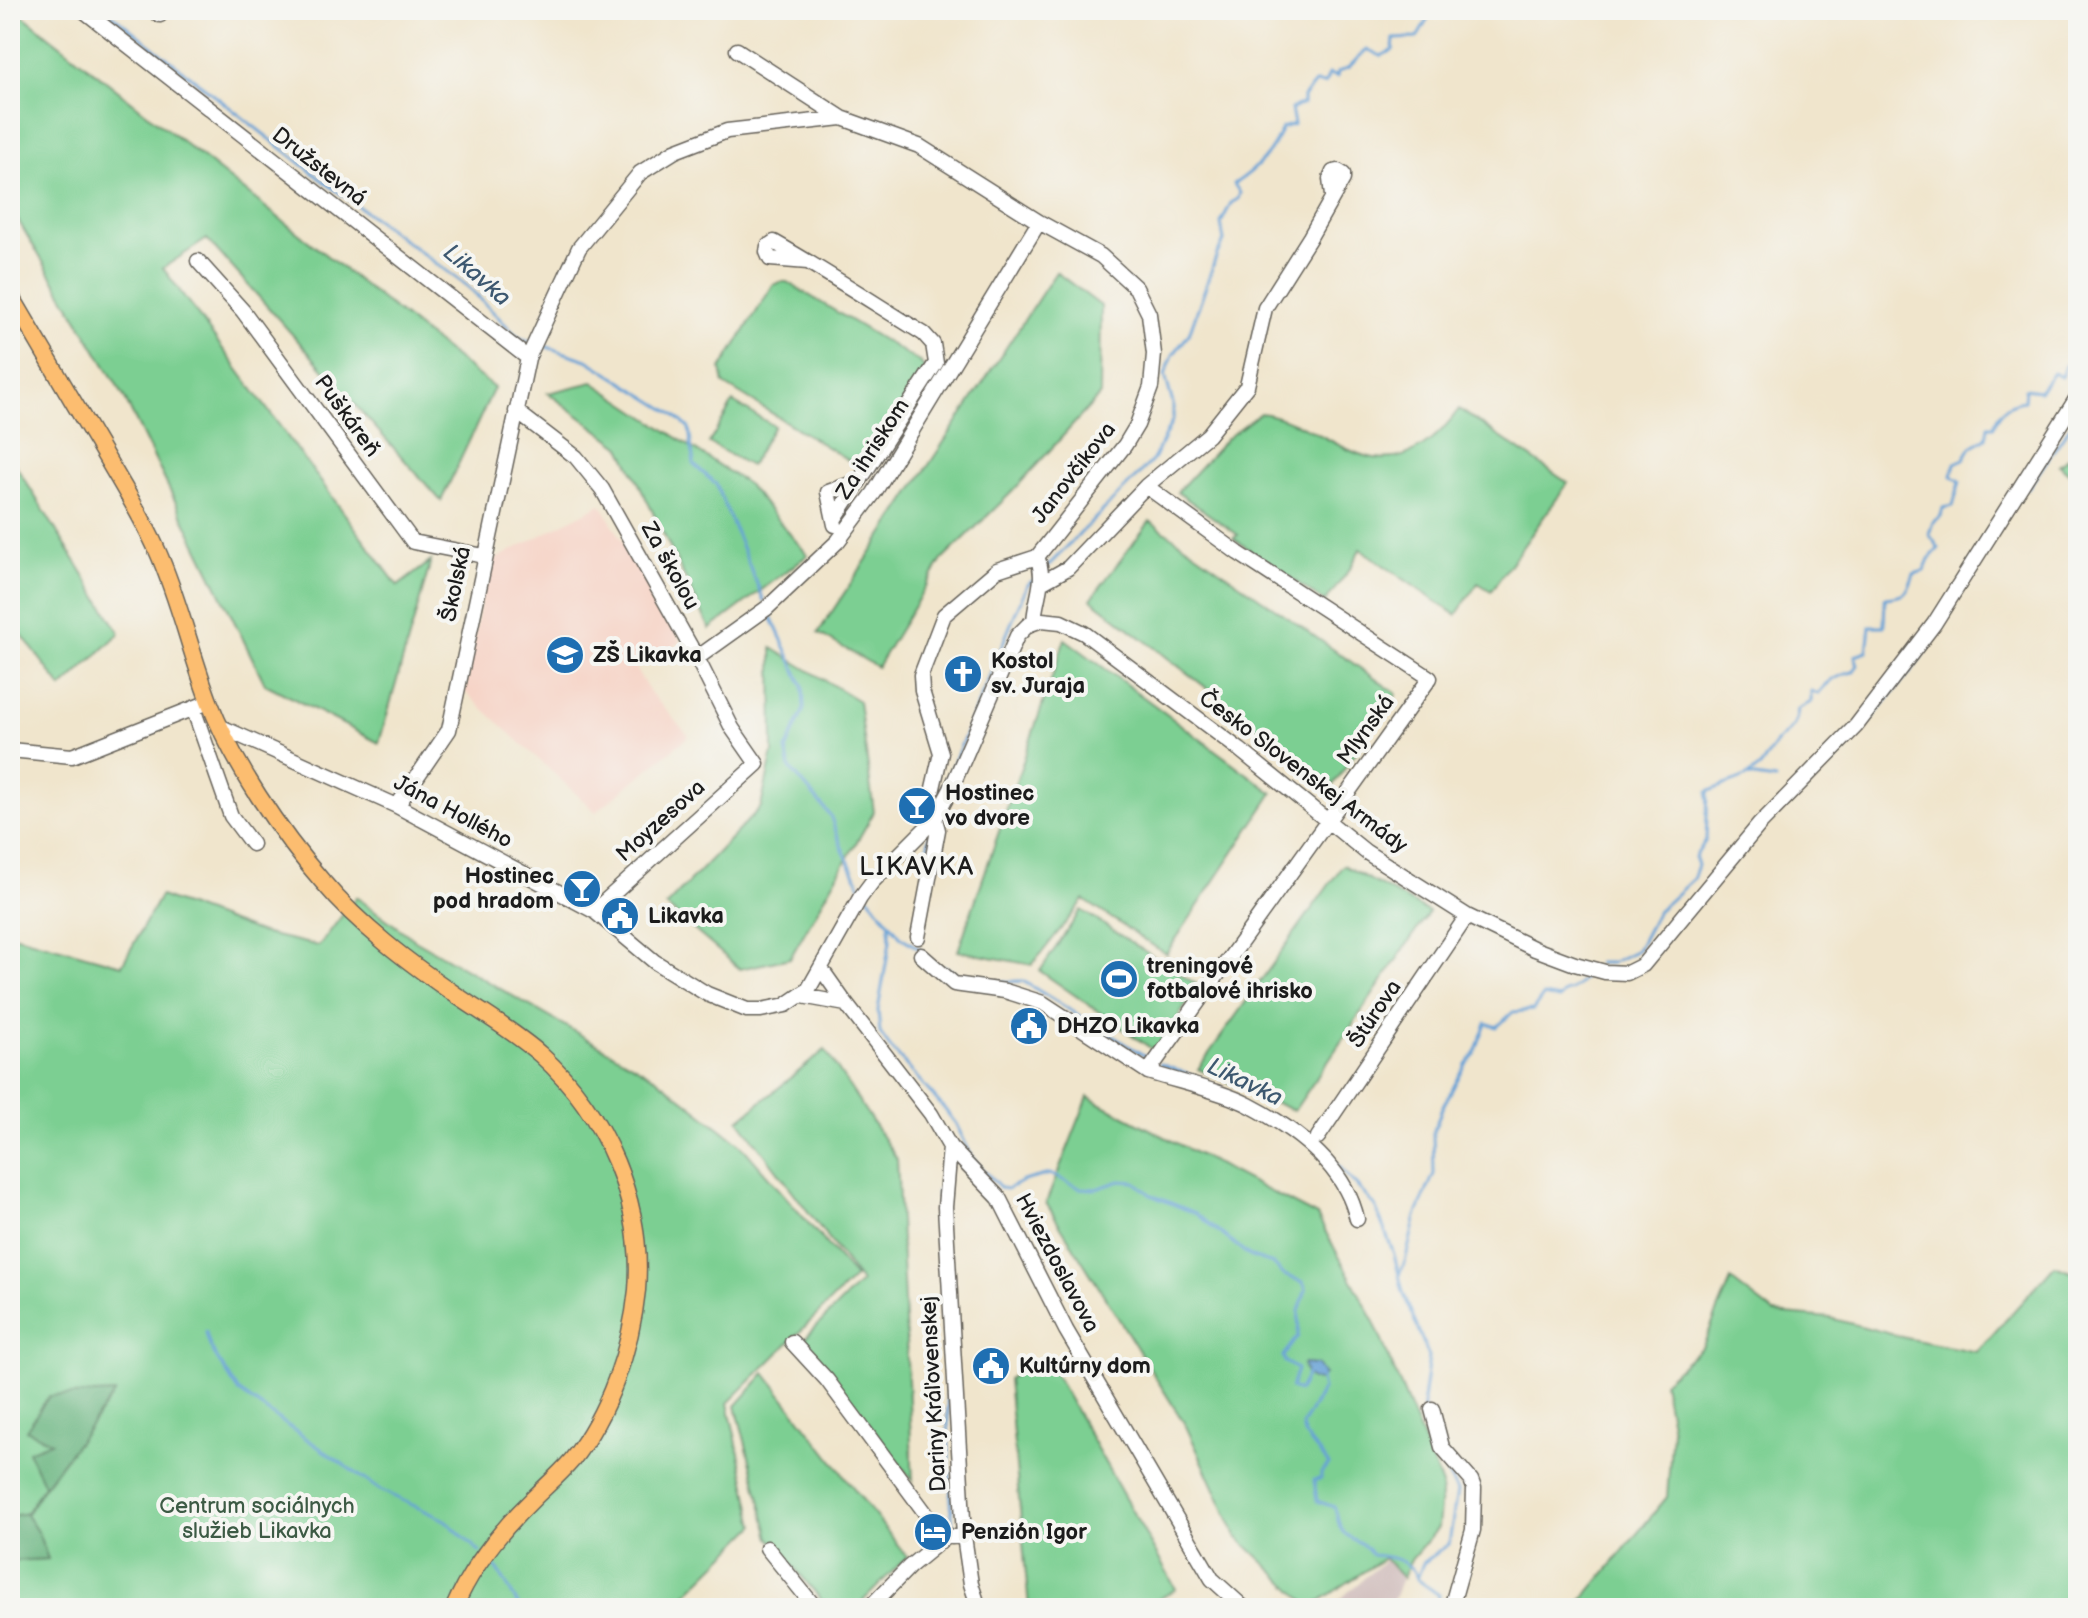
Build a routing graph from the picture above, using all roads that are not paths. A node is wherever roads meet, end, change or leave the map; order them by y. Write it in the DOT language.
graph roads {
  1 [pos="83,10"];
  2 [pos="737,50"];
  3 [pos="842,118"];
  4 [pos="1332,196"];
  5 [pos="1039,222"];
  6 [pos="198,261"];
  7 [pos="808,262"];
  8 [pos="10,294"];
  9 [pos="528,358"];
  10 [pos="2078,396"];
  11 [pos="516,411"];
  12 [pos="1146,486"];
  13 [pos="838,541"];
  14 [pos="484,556"];
  15 [pos="1037,557"];
  16 [pos="1043,582"];
  17 [pos="1034,622"];
  18 [pos="697,658"];
  19 [pos="209,702"];
  20 [pos="193,708"];
  21 [pos="221,727"];
  22 [pos="10,750"];
  23 [pos="757,764"];
  24 [pos="397,806"];
  25 [pos="935,819"];
  26 [pos="1327,821"];
  27 [pos="252,844"];
  28 [pos="594,911"];
  29 [pos="1467,916"];
  30 [pos="918,937"];
  31 [pos="921,955"];
  32 [pos="822,970"];
  33 [pos="802,996"];
  34 [pos="846,1004"];
  35 [pos="1153,1065"];
  36 [pos="1318,1137"];
  37 [pos="950,1147"];
  38 [pos="970,1168"];
  39 [pos="946,1176"];
  40 [pos="1357,1219"];
  41 [pos="792,1342"];
  42 [pos="1432,1409"];
  43 [pos="948,1535"];
  44 [pos="964,1536"];
  45 [pos="767,1548"];
  46 [pos="454,1608"];
  47 [pos="820,1608"];
  48 [pos="869,1608"];
  49 [pos="979,1608"];
  50 [pos="1244,1608"];
  51 [pos="1451,1608"];
  1 -- 9 [label="street, Družstevná"];
  2 -- 3 [label="street"];
  3 -- 5 [label="street, Janovčíkova"];
  3 -- 9 [label="street, Školská"];
  4 -- 12 [label="street"];
  5 -- 13 [label="street, Za ihriskom"];
  5 -- 15 [label="street, Janovčíkova"];
  6 -- 14 [label="street, Puškáreň"];
  7 -- 13 [label="street"];
  8 -- 19 [label="main road"];
  9 -- 11 [label="street, Školská"];
  10 -- 29 [label="street, Česko Slovenskej Armády"];
  11 -- 14 [label="street, Školská"];
  11 -- 18 [label="street, Za školou"];
  12 -- 16 [label="street"];
  12 -- 26 [label="street, Mlynská"];
  13 -- 18 [label="street, Za ihriskom"];
  14 -- 24 [label="street, Školská"];
  15 -- 16 [label="street, Janovčíkova"];
  15 -- 25 [label="street"];
  16 -- 17 [label="street, Janovčíkova"];
  17 -- 25 [label="street, Janovčíkova"];
  17 -- 26 [label="street, Česko Slovenskej Armády"];
  18 -- 23 [label="street, Za školou"];
  19 -- 20 [label="street"];
  19 -- 21 [label="main road"];
  20 -- 22 [label="street"];
  20 -- 27 [label="street"];
  21 -- 24 [label="street, Jána Hollého"];
  21 -- 46 [label="main road"];
  23 -- 28 [label="street, Moyzesova"];
  24 -- 28 [label="street, Jána Hollého"];
  25 -- 30 [label="street"];
  25 -- 32 [label="street, Janovčíkova"];
  26 -- 29 [label="street, Česko Slovenskej Armády"];
  26 -- 35 [label="street, Mlynská"];
  28 -- 33 [label="street, Jána Hollého"];
  29 -- 36 [label="street, Štúrova"];
  31 -- 35 [label="street"];
  32 -- 33 [label="street, Janovčíkova"];
  32 -- 34 [label="street"];
  33 -- 34 [label="street, Jána Hollého"];
  34 -- 37 [label="street"];
  35 -- 40 [label="street"];
  37 -- 38 [label="street, Hviezdoslavova"];
  37 -- 39 [label="street, Dariny Kráľovenskej"];
  38 -- 39 [label="street"];
  38 -- 50 [label="street, Hviezdoslavova"];
  39 -- 44 [label="street, Dariny Kráľovenskej"];
  41 -- 43 [label="street"];
  42 -- 51 [label="street"];
  43 -- 44 [label="street"];
  43 -- 48 [label="street"];
  44 -- 49 [label="street, Dariny Kráľovenskej"];
  45 -- 47 [label="street"];
}
